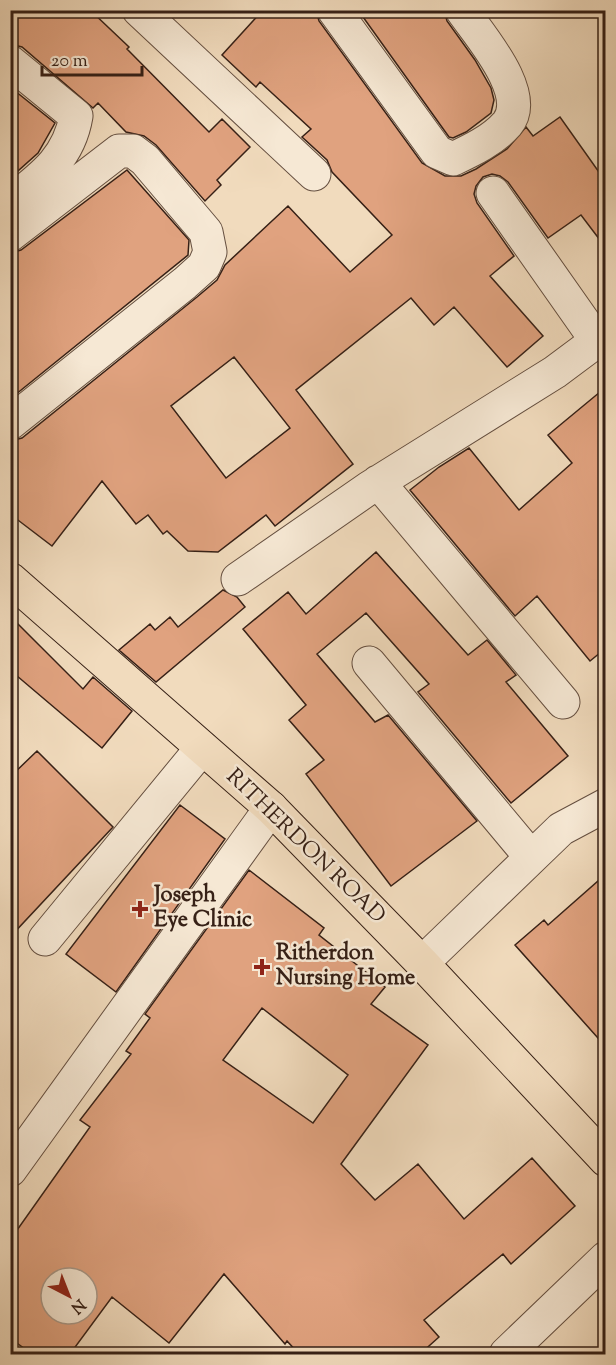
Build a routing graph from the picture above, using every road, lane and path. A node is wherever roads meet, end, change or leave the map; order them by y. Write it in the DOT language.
graph roads {
  1 [pos="139,10"];
  2 [pos="334,10"];
  3 [pos="462,10"];
  4 [pos="10,62"];
  5 [pos="314,174"];
  6 [pos="493,193"];
  7 [pos="10,202"];
  8 [pos="10,235"];
  9 [pos="601,338"];
  10 [pos="10,423"];
  11 [pos="378,482"];
  12 [pos="10,579"];
  13 [pos="237,579"];
  14 [pos="369,663"];
  15 [pos="563,702"];
  16 [pos="202,747"];
  17 [pos="606,805"];
  18 [pos="271,808"];
  19 [pos="531,857"];
  20 [pos="45,939"];
  21 [pos="422,963"];
  22 [pos="606,1160"];
  23 [pos="10,1170"];
  24 [pos="606,1258"];
  25 [pos="506,1354"];
  1 -- 5 [label="street"];
  2 -- 3 [label="street"];
  4 -- 7 [label="street"];
  6 -- 9 [label="street"];
  8 -- 10 [label="street"];
  9 -- 11 [label="street"];
  11 -- 13 [label="street"];
  11 -- 15 [label="street"];
  12 -- 16 [label="main road, RITHERDON ROAD"];
  14 -- 19 [label="street"];
  16 -- 18 [label="main road, RITHERDON ROAD"];
  16 -- 20 [label="street"];
  17 -- 19 [label="street"];
  18 -- 21 [label="main road, RITHERDON ROAD"];
  18 -- 23 [label="street"];
  19 -- 21 [label="street"];
  21 -- 22 [label="main road, RITHERDON ROAD"];
  24 -- 25 [label="street"];
}
